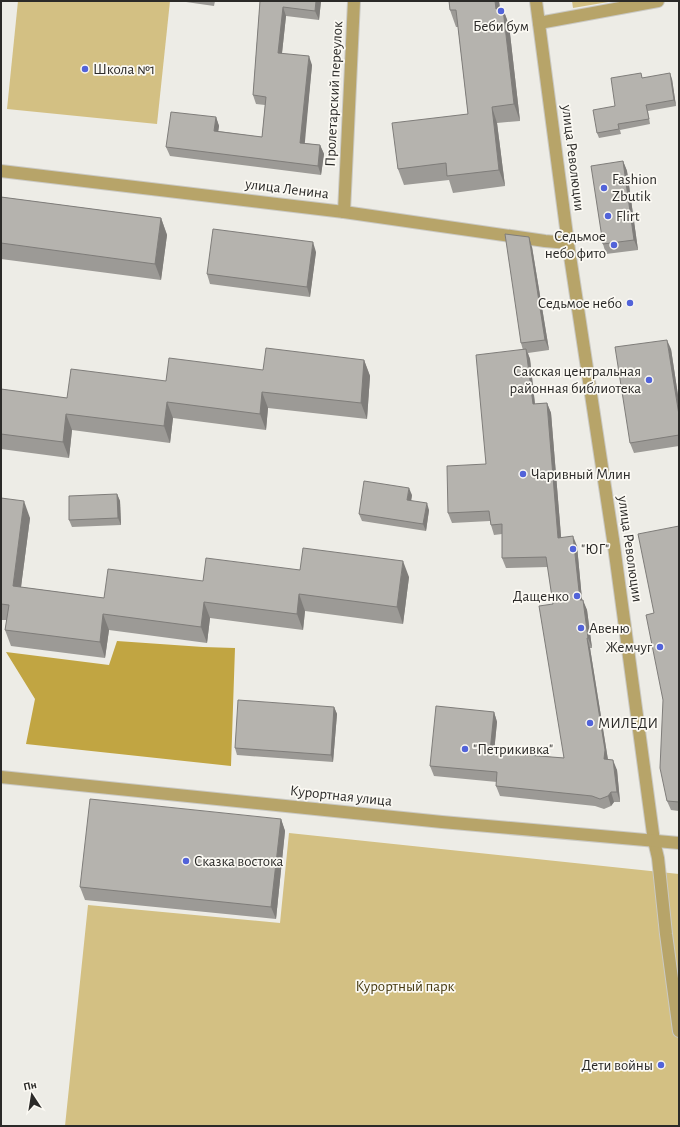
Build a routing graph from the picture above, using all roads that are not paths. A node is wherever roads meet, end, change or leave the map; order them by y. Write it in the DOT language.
graph roads {
  1 [pos="354,1"];
  2 [pos="536,1"];
  3 [pos="658,1"];
  4 [pos="623,4"];
  5 [pos="539,23"];
  6 [pos="1,170"];
  7 [pos="344,212"];
  8 [pos="568,243"];
  9 [pos="1,777"];
  10 [pos="654,841"];
  11 [pos="679,842"];
  12 [pos="679,1031"];
  1 -- 7 [label="street, Пролетарский переулок"];
  2 -- 5 [label="street, улица Революции"];
  3 -- 4 [label="street"];
  4 -- 5 [label="street"];
  5 -- 8 [label="street, улица Революции"];
  6 -- 7 [label="street, улица Ленина"];
  7 -- 8 [label="street, улица Ленина"];
  8 -- 10 [label="street, улица Революции"];
  9 -- 10 [label="street, Курортная улица"];
  10 -- 11 [label="street, Курортная улица"];
  10 -- 12 [label="street, улица Революции"];
}
